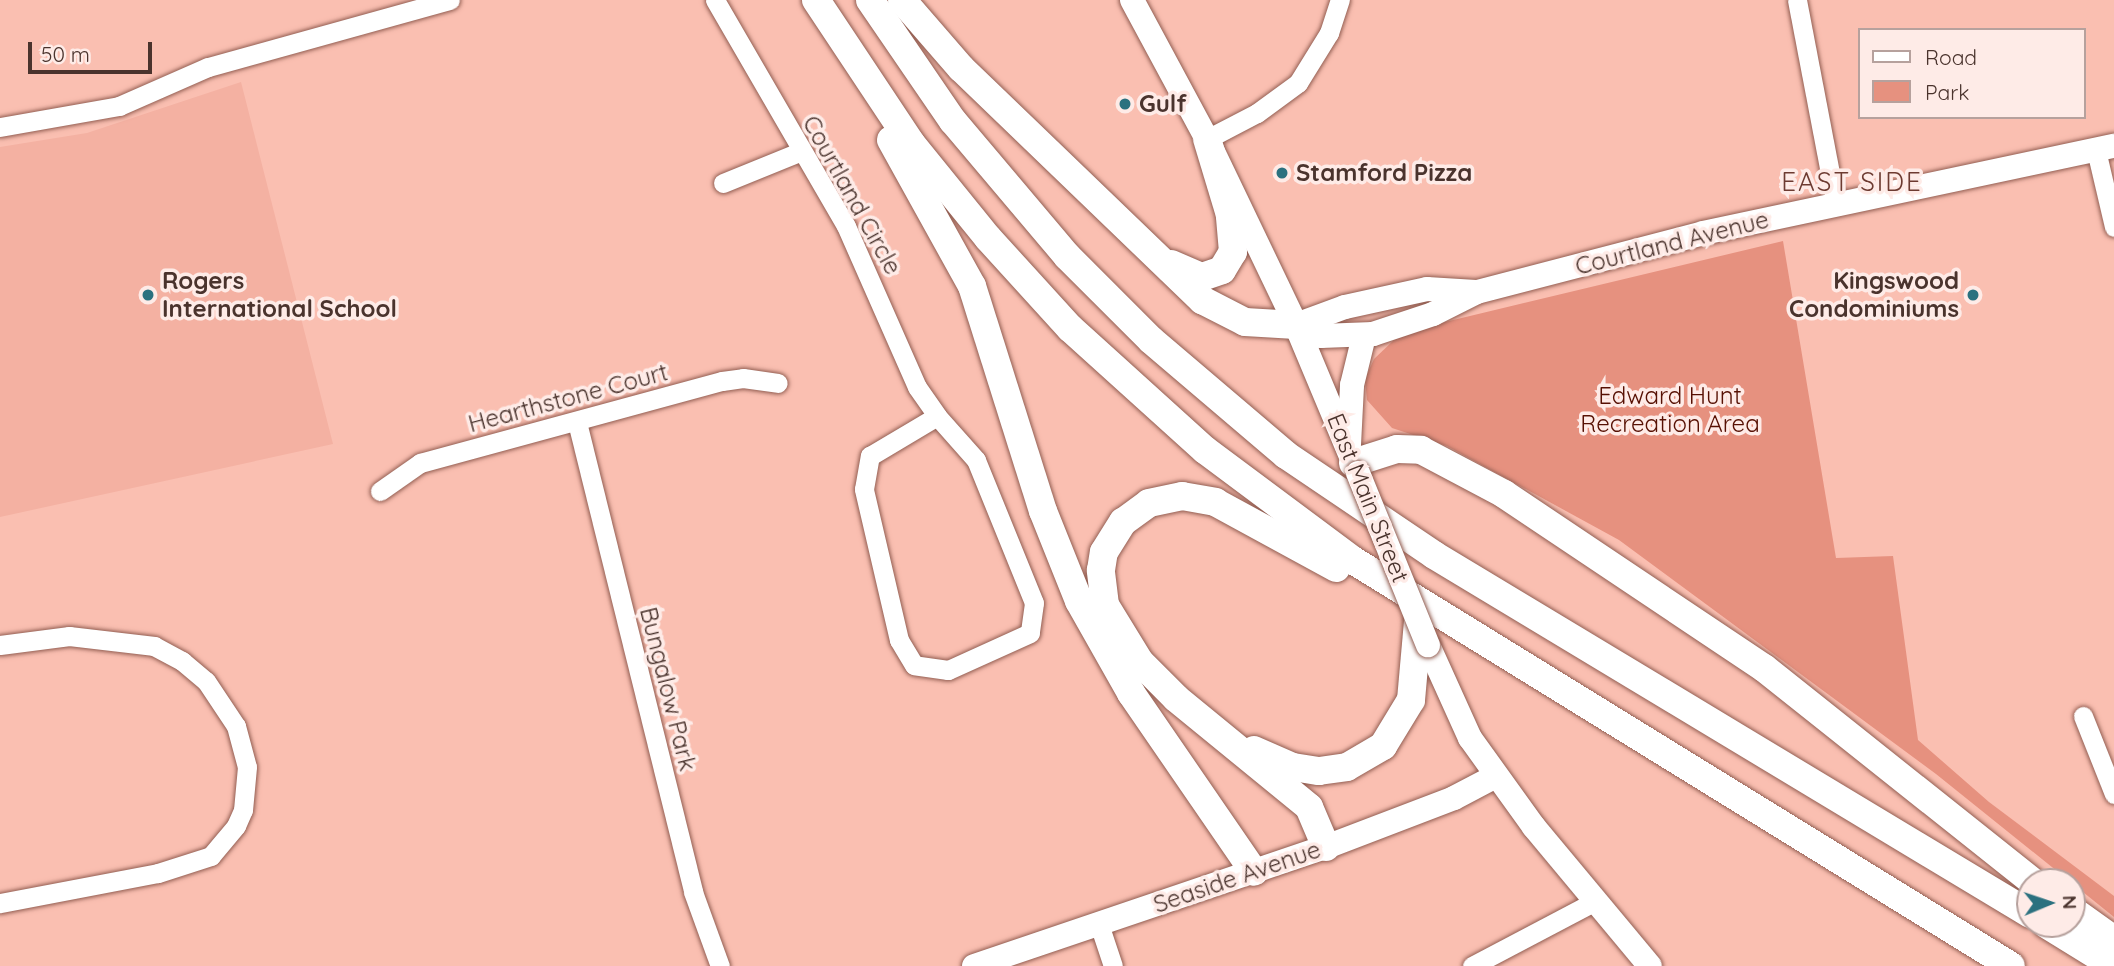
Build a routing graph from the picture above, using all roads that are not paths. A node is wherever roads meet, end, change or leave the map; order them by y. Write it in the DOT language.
graph roads {
  1 [pos="450,0"];
  2 [pos="715,0"];
  3 [pos="816,0"];
  4 [pos="870,0"];
  5 [pos="902,0"];
  6 [pos="1132,0"];
  7 [pos="1340,0"];
  8 [pos="1797,0"];
  9 [pos="843,44"];
  10 [pos="0,127"];
  11 [pos="1208,139"];
  12 [pos="2105,148"];
  13 [pos="802,151"];
  14 [pos="723,183"];
  15 [pos="1098,200"];
  16 [pos="1836,205"];
  17 [pos="2114,227"];
  18 [pos="1427,289"];
  19 [pos="1477,292"];
  20 [pos="1433,314"];
  21 [pos="1296,325"];
  22 [pos="1364,336"];
  23 [pos="778,383"];
  24 [pos="937,416"];
  25 [pos="577,422"];
  26 [pos="1353,463"];
  27 [pos="380,491"];
  28 [pos="1423,634"];
  29 [pos="0,645"];
  30 [pos="1198,716"];
  31 [pos="2083,716"];
  32 [pos="1635,735"];
  33 [pos="1496,776"];
  34 [pos="2114,794"];
  35 [pos="1326,847"];
  36 [pos="2016,869"];
  37 [pos="1254,872"];
  38 [pos="1597,900"];
  39 [pos="0,903"];
  40 [pos="2016,906"];
  41 [pos="2086,920"];
  42 [pos="1099,924"];
  43 [pos="2068,938"];
  44 [pos="2111,938"];
  45 [pos="720,966"];
  46 [pos="974,966"];
  47 [pos="1113,966"];
  48 [pos="1472,966"];
  49 [pos="1650,966"];
  50 [pos="2011,966"];
  51 [pos="2114,966"];
  1 -- 10 [label="street"];
  2 -- 13 [label="street, Courtland Circle"];
  3 -- 9 [label="highway"];
  4 -- 40 [label="highway"];
  5 -- 15 [label="highway"];
  6 -- 11 [label="main road, East Main Street"];
  7 -- 11 [label="street"];
  8 -- 16 [label="street"];
  9 -- 32 [label="highway"];
  9 -- 37 [label="highway"];
  11 -- 15 [label="highway"];
  11 -- 21 [label="main road, East Main Street"];
  12 -- 16 [label="main road, Courtland Avenue"];
  12 -- 17 [label="street"];
  13 -- 14 [label="street"];
  13 -- 24 [label="street, Courtland Circle"];
  15 -- 21 [label="highway"];
  16 -- 19 [label="main road, Courtland Avenue"];
  18 -- 19 [label="main road, Courtland Avenue"];
  18 -- 20 [label="main road"];
  18 -- 21 [label="main road, Courtland Avenue"];
  19 -- 20 [label="main road, Courtland Avenue"];
  20 -- 22 [label="main road, Courtland Avenue"];
  21 -- 22 [label="main road, Courtland Avenue"];
  21 -- 26 [label="main road, East Main Street"];
  22 -- 26 [label="main road"];
  23 -- 25 [label="street, Hearthstone Court"];
  24 -- 24 [label="street, Courtland Circle"];
  25 -- 27 [label="street, Hearthstone Court"];
  25 -- 45 [label="street, Bungalow Park"];
  26 -- 28 [label="main road, East Main Street, bridge"];
  26 -- 36 [label="highway"];
  28 -- 30 [label="highway"];
  28 -- 33 [label="main road, East Main Street"];
  29 -- 39 [label="street"];
  30 -- 32 [label="highway"];
  30 -- 35 [label="highway"];
  31 -- 34 [label="street"];
  32 -- 50 [label="highway"];
  33 -- 35 [label="main road, Seaside Avenue"];
  33 -- 38 [label="main road, East Main Street"];
  35 -- 37 [label="main road, Seaside Avenue"];
  37 -- 42 [label="main road, Seaside Avenue"];
  38 -- 48 [label="street"];
  38 -- 49 [label="main road, East Main Street"];
  41 -- 44 [label="highway"];
  42 -- 46 [label="main road, Seaside Avenue"];
  42 -- 47 [label="street"];
  43 -- 51 [label="highway"];
}
